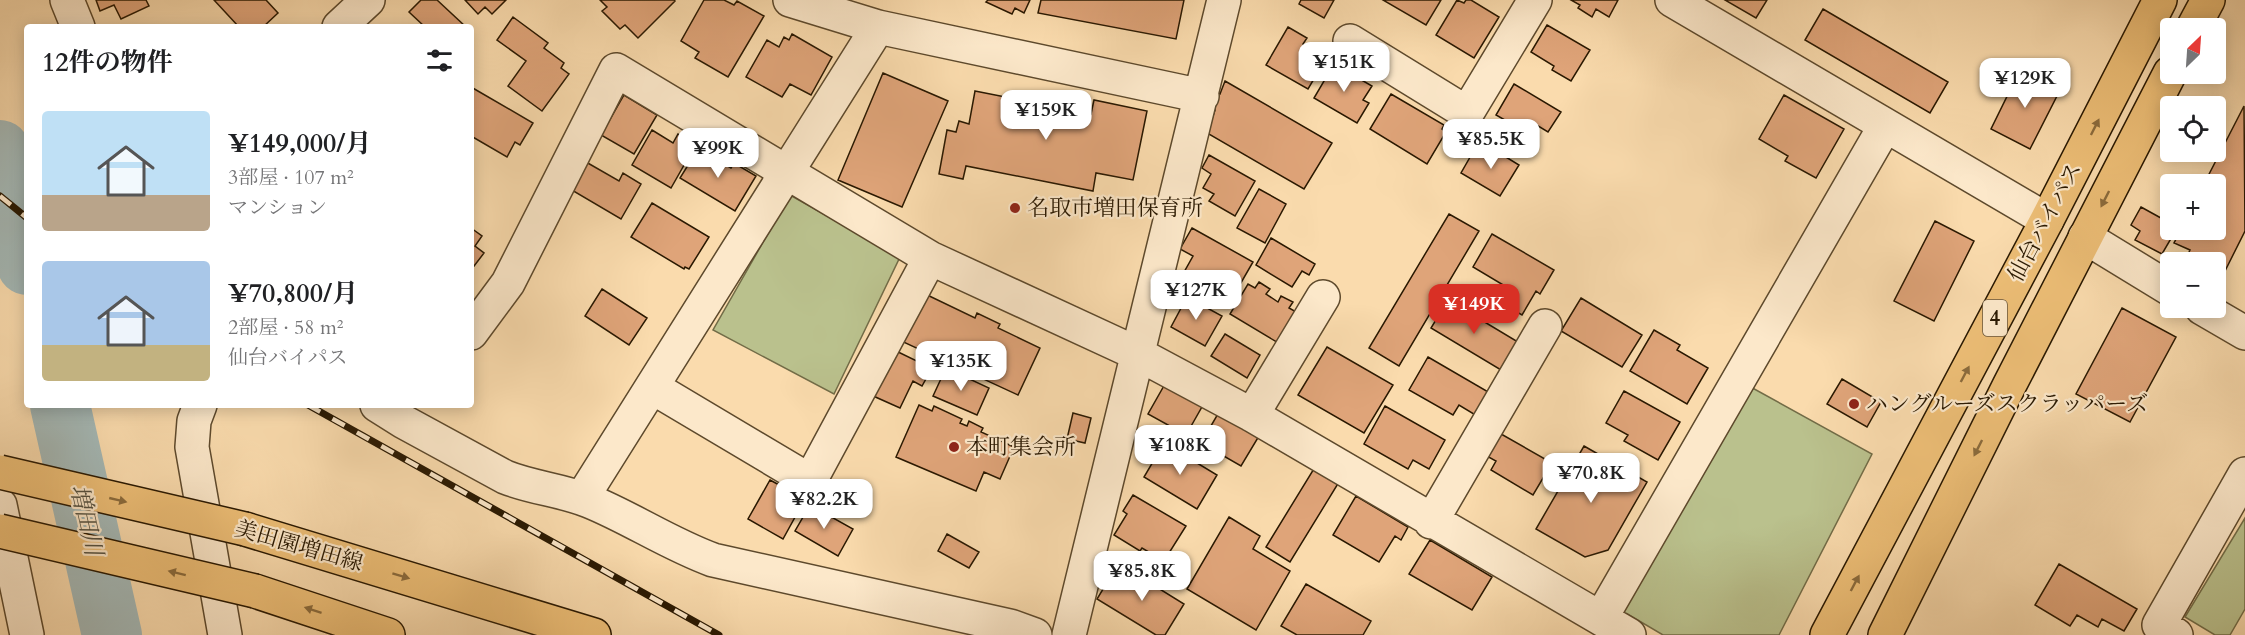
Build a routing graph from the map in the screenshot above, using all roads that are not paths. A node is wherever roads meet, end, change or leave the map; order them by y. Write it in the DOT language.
graph roads {
  1 [pos="67,0"];
  2 [pos="368,0"];
  3 [pos="790,0"];
  4 [pos="1224,0"];
  5 [pos="1535,0"];
  6 [pos="1672,0"];
  7 [pos="2160,0"];
  8 [pos="2208,0"];
  9 [pos="2198,18"];
  10 [pos="77,24"];
  11 [pos="342,24"];
  12 [pos="878,27"];
  13 [pos="1350,41"];
  14 [pos="2164,84"];
  15 [pos="1202,96"];
  16 [pos="1885,126"];
  17 [pos="787,171"];
  18 [pos="2047,220"];
  19 [pos="2085,237"];
  20 [pos="930,258"];
  21 [pos="2160,282"];
  22 [pos="1323,297"];
  23 [pos="2219,318"];
  24 [pos="1545,326"];
  25 [pos="474,329"];
  26 [pos="2245,333"];
  27 [pos="1138,354"];
  28 [pos="652,387"];
  29 [pos="199,408"];
  30 [pos="388,408"];
  31 [pos="410,414"];
  32 [pos="1251,416"];
  33 [pos="0,472"];
  34 [pos="2245,474"];
  35 [pos="582,498"];
  36 [pos="0,505"];
  37 [pos="1431,522"];
  38 [pos="0,531"];
  39 [pos="1611,628"];
  40 [pos="27,635"];
  41 [pos="225,635"];
  42 [pos="388,635"];
  43 [pos="594,635"];
  44 [pos="1035,635"];
  45 [pos="1069,635"];
  46 [pos="1827,635"];
  47 [pos="1885,635"];
  48 [pos="2176,635"];
  1 -- 10 [label="street"];
  2 -- 11 [label="street"];
  3 -- 12 [label="street"];
  4 -- 15 [label="street"];
  5 -- 13 [label="street"];
  6 -- 16 [label="street"];
  18 -- 7 [label="main road, 仙台バイパス / 4, one-way"];
  8 -- 9 [label="main road"];
  12 -- 15 [label="street"];
  12 -- 17 [label="street"];
  14 -- 19 [label="main road, 仙台バイパス / 4, one-way"];
  15 -- 27 [label="street"];
  16 -- 18 [label="street"];
  16 -- 39 [label="street"];
  17 -- 20 [label="street"];
  17 -- 25 [label="street"];
  17 -- 28 [label="street"];
  46 -- 18 [label="main road, 仙台バイパス / 4, one-way"];
  19 -- 21 [label="street"];
  19 -- 47 [label="main road, 仙台バイパス / 4, one-way"];
  20 -- 27 [label="street"];
  20 -- 28 [label="street"];
  22 -- 32 [label="street"];
  23 -- 26 [label="street"];
  24 -- 37 [label="street"];
  27 -- 32 [label="street"];
  27 -- 45 [label="street"];
  28 -- 35 [label="street"];
  29 -- 41 [label="street"];
  30 -- 31 [label="street"];
  31 -- 35 [label="street"];
  32 -- 37 [label="street"];
  33 -- 43 [label="main road, 美田園増田線, one-way, bridge"];
  34 -- 48 [label="street"];
  35 -- 44 [label="street"];
  36 -- 40 [label="street"];
  37 -- 39 [label="street"];
  42 -- 38 [label="main road, one-way, bridge"];
}
